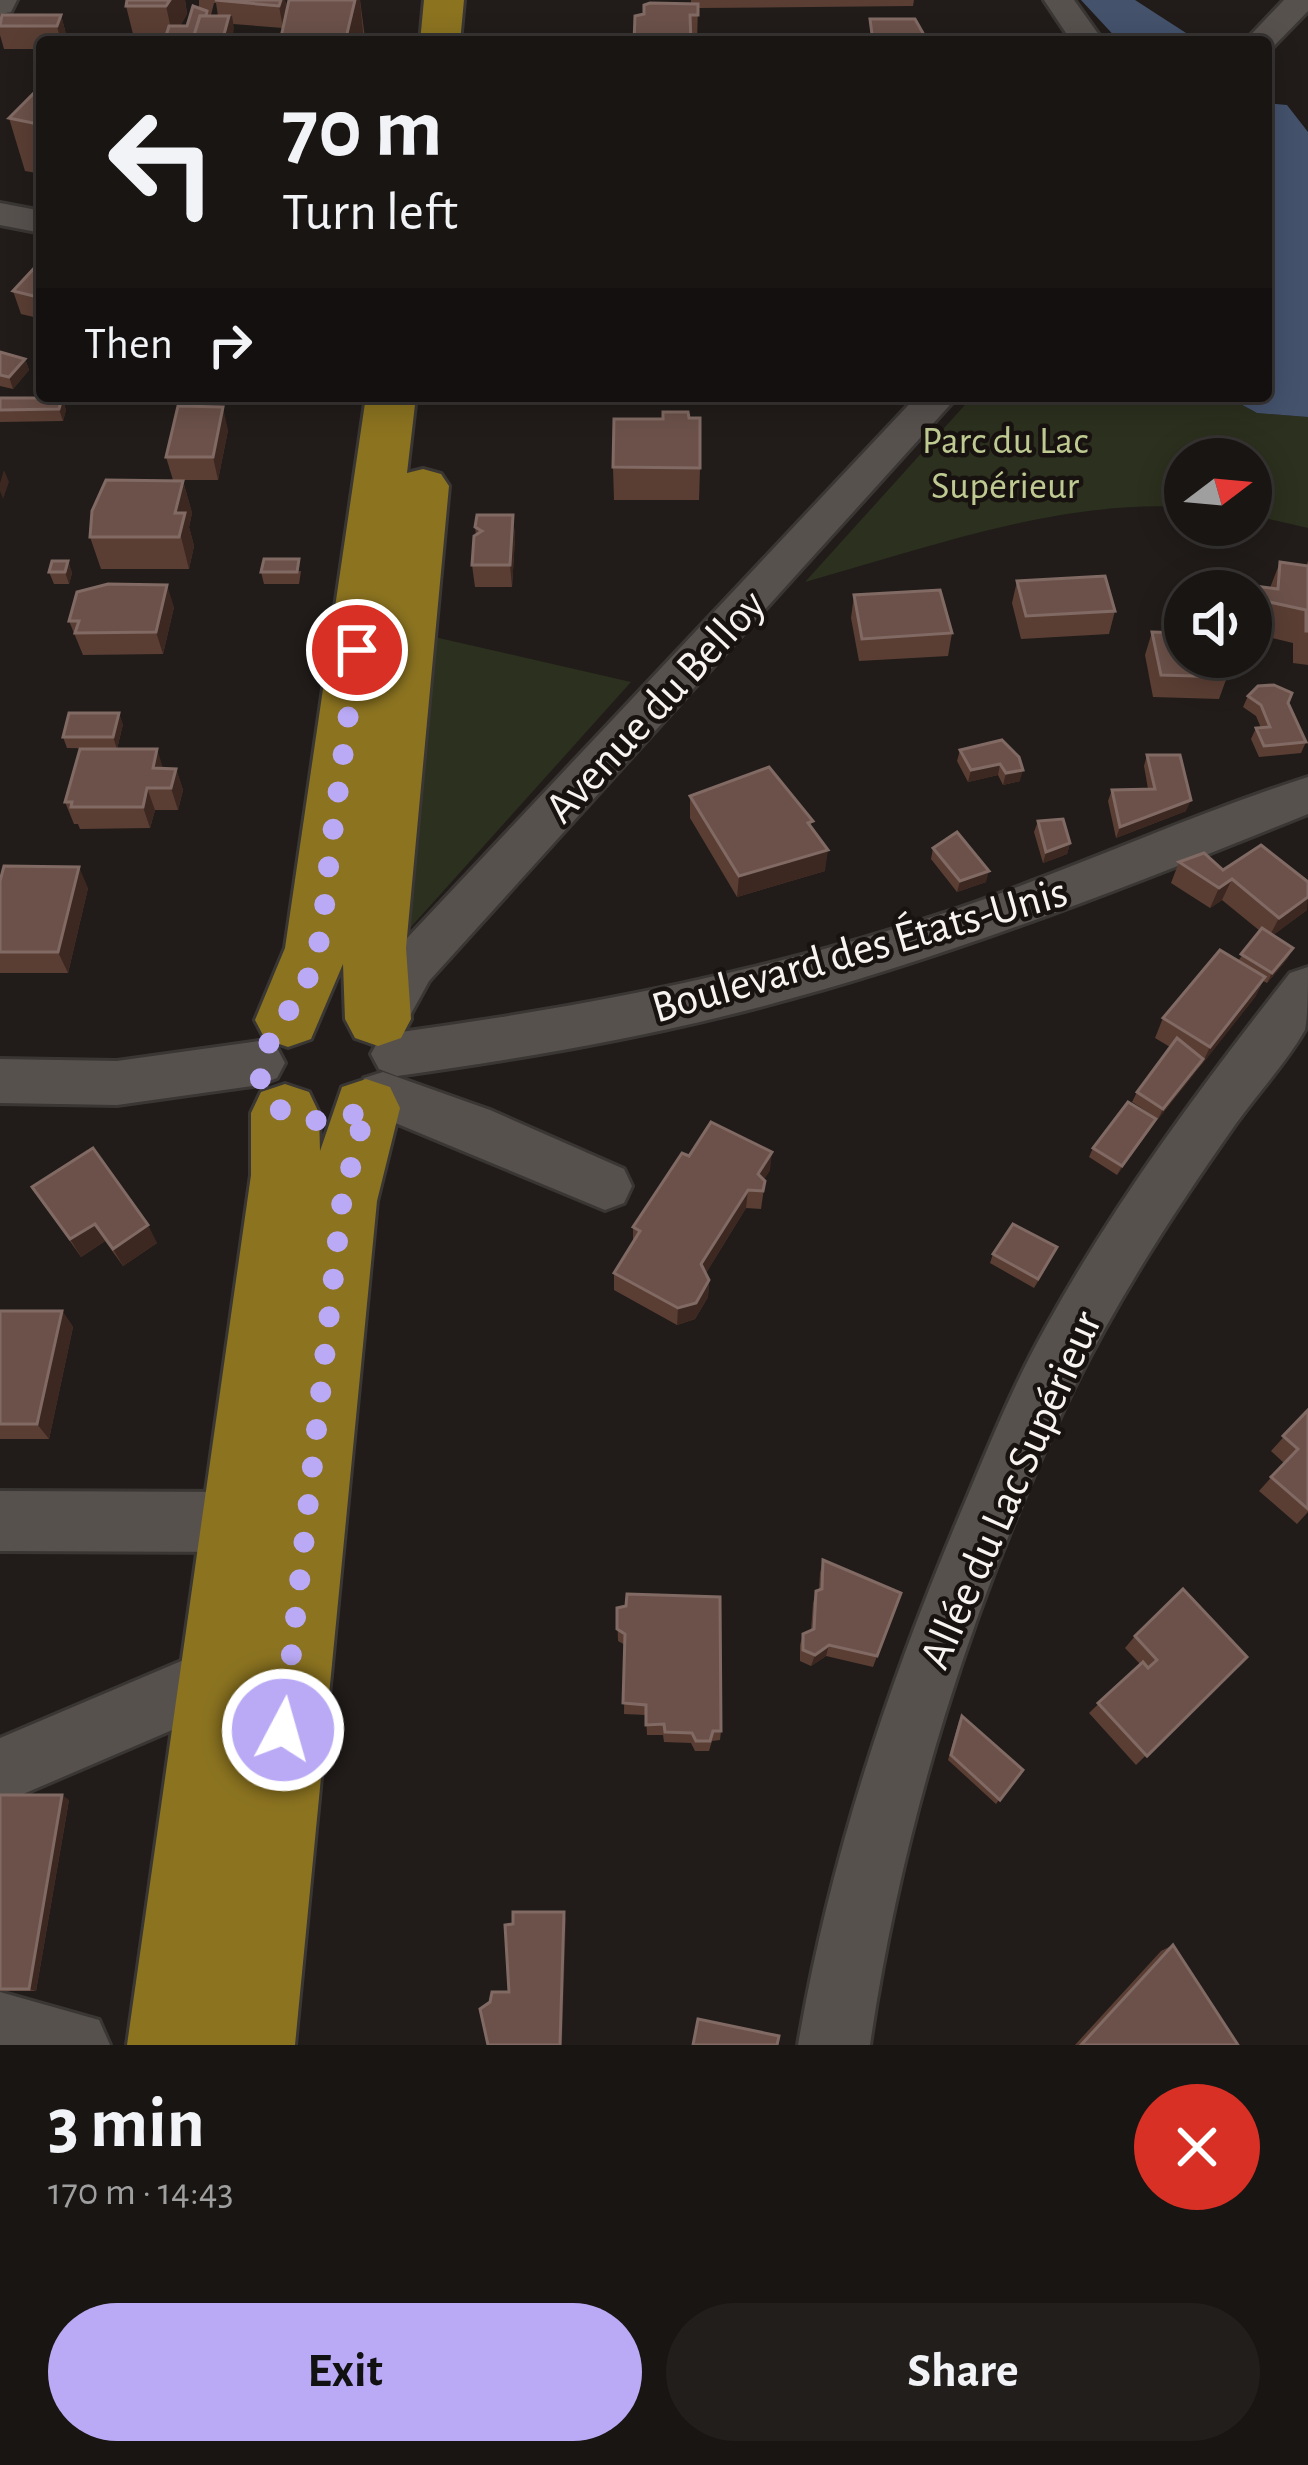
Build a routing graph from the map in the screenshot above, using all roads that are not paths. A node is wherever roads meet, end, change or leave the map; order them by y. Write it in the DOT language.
graph roads {
  1 [pos="444,0"];
  2 [pos="474,0"];
  3 [pos="1059,0"];
  4 [pos="1301,0"];
  5 [pos="441,36"];
  6 [pos="470,36"];
  7 [pos="1084,36"];
  8 [pos="1266,36"];
  9 [pos="0,214"];
  10 [pos="36,221"];
  11 [pos="390,402"];
  12 [pos="431,402"];
  13 [pos="933,402"];
  14 [pos="1308,795"];
  15 [pos="1308,988"];
  16 [pos="381,1060"];
  17 [pos="278,1065"];
  18 [pos="0,1081"];
  19 [pos="605,1186"];
  20 [pos="0,1521"];
  21 [pos="239,1522"];
  22 [pos="219,1677"];
  23 [pos="0,1771"];
  24 [pos="0,2027"];
  25 [pos="74,2045"];
  26 [pos="173,2045"];
  27 [pos="249,2045"];
  28 [pos="834,2045"];
  1 -- 5 [label="main road"];
  2 -- 6 [label="main road"];
  3 -- 7 [label="street"];
  4 -- 8 [label="street"];
  9 -- 10 [label="street"];
  11 -- 17 [label="main road"];
  12 -- 16 [label="main road"];
  13 -- 16 [label="street, Avenue du Belloy"];
  14 -- 16 [label="street, Boulevard des États-Unis"];
  15 -- 28 [label="street, Allée du Lac Supérieur"];
  16 -- 17 [label="main road"];
  16 -- 17 [label="main road"];
  16 -- 19 [label="street"];
  16 -- 27 [label="main road"];
  17 -- 18 [label="street"];
  17 -- 21 [label="main road"];
  20 -- 21 [label="street"];
  21 -- 22 [label="main road"];
  22 -- 23 [label="street"];
  22 -- 26 [label="main road"];
  24 -- 25 [label="street"];
}
